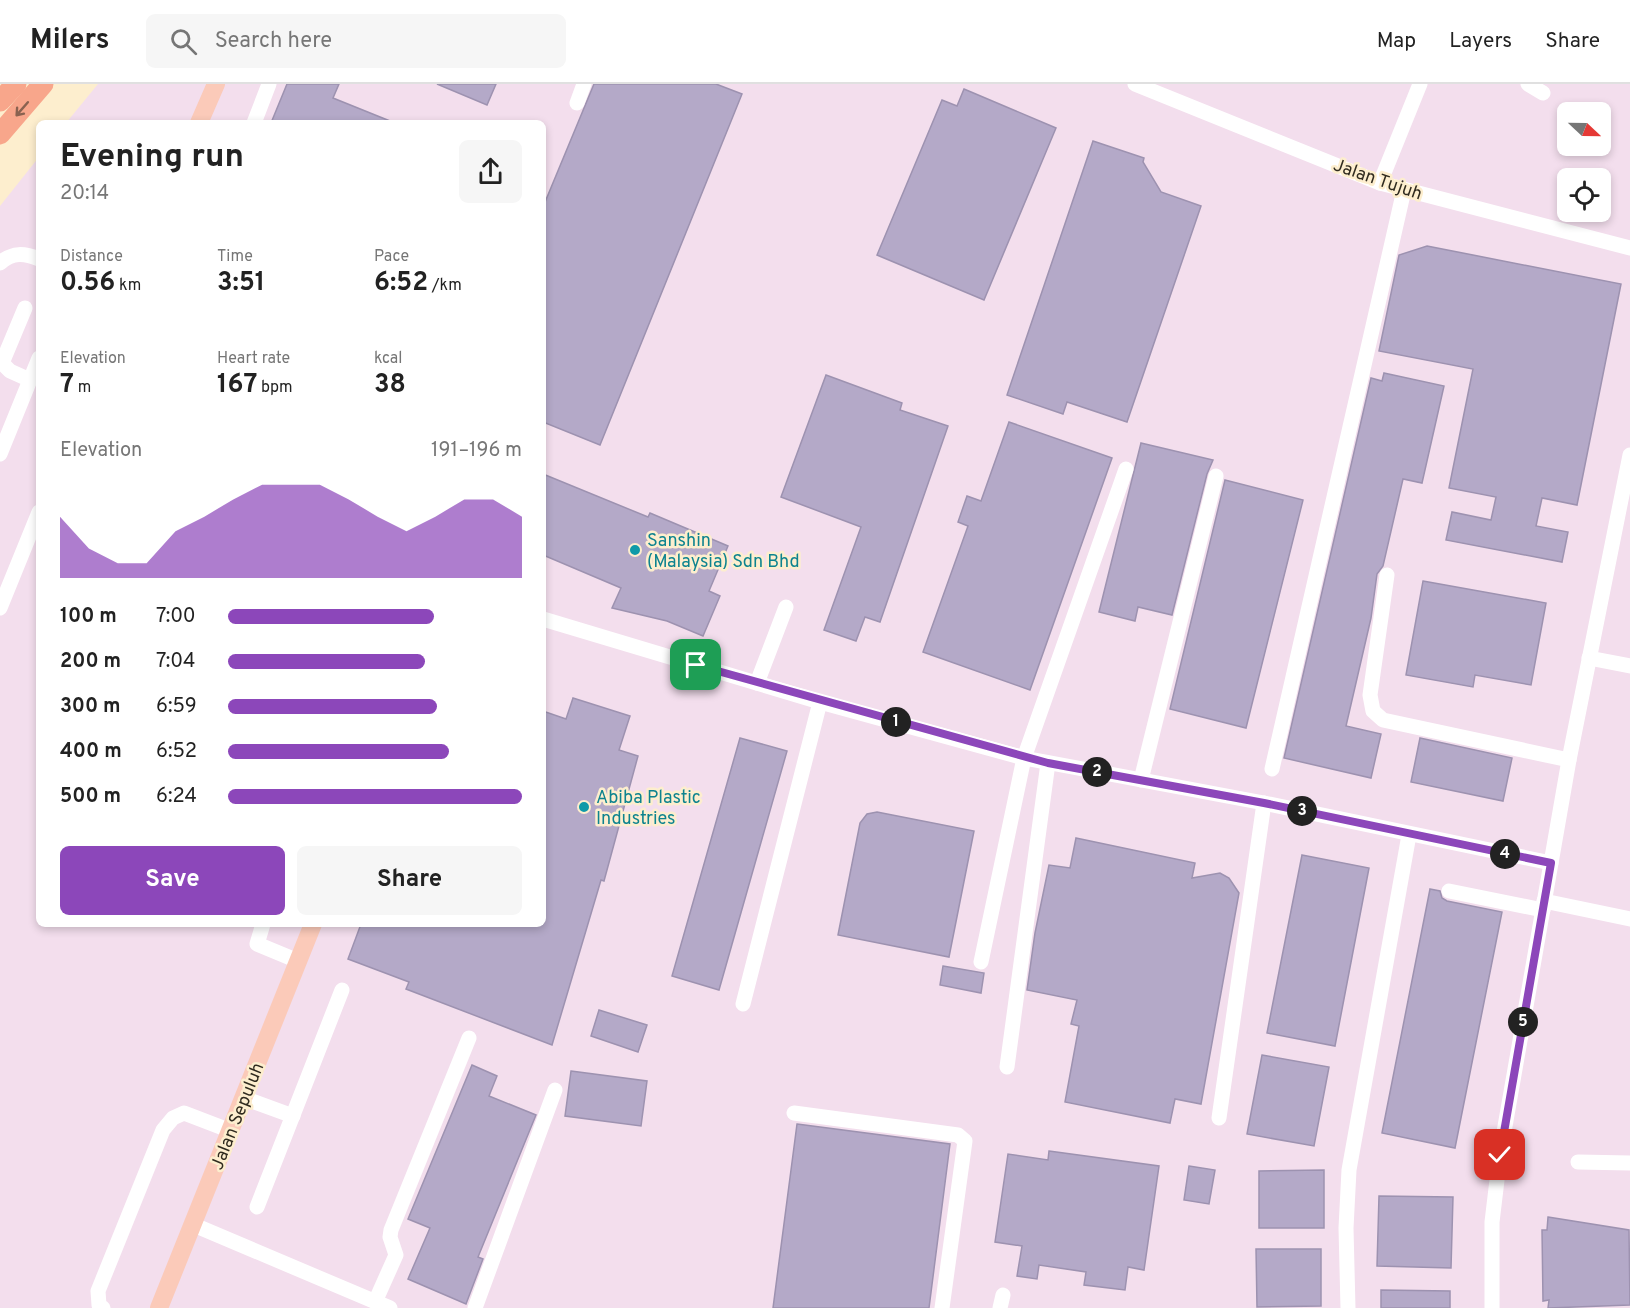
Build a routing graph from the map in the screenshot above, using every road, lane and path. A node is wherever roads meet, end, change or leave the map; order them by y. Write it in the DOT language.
graph roads {
  1 [pos="16,84"];
  2 [pos="43,84"];
  3 [pos="216,84"];
  4 [pos="269,84"];
  5 [pos="584,84"];
  6 [pos="1135,84"];
  7 [pos="1420,84"];
  8 [pos="1528,84"];
  9 [pos="1543,93"];
  10 [pos="0,101"];
  11 [pos="577,103"];
  12 [pos="200,120"];
  13 [pos="255,120"];
  14 [pos="0,134"];
  15 [pos="1380,183"];
  16 [pos="1404,190"];
  17 [pos="1630,248"];
  18 [pos="36,258"];
  19 [pos="0,263"];
  20 [pos="25,308"];
  21 [pos="36,365"];
  22 [pos="30,380"];
  23 [pos="0,454"];
  24 [pos="1630,455"];
  25 [pos="1126,469"];
  26 [pos="1216,476"];
  27 [pos="36,519"];
  28 [pos="1388,575"];
  29 [pos="786,607"];
  30 [pos="0,608"];
  31 [pos="546,620"];
  32 [pos="1589,658"];
  33 [pos="1630,666"];
  34 [pos="757,683"];
  35 [pos="820,702"];
  36 [pos="1024,758"];
  37 [pos="1569,760"];
  38 [pos="1048,763"];
  39 [pos="1272,769"];
  40 [pos="1141,780"];
  41 [pos="1264,803"];
  42 [pos="1409,835"];
  43 [pos="1551,863"];
  44 [pos="1449,891"];
  45 [pos="1544,905"];
  46 [pos="1630,919"];
  47 [pos="262,927"];
  48 [pos="312,927"];
  49 [pos="298,962"];
  50 [pos="981,962"];
  51 [pos="342,990"];
  52 [pos="743,1004"];
  53 [pos="469,1038"];
  54 [pos="1007,1067"];
  55 [pos="555,1090"];
  56 [pos="244,1098"];
  57 [pos="794,1113"];
  58 [pos="292,1116"];
  59 [pos="1219,1118"];
  60 [pos="231,1131"];
  61 [pos="1578,1161"];
  62 [pos="1630,1163"];
  63 [pos="257,1207"];
  64 [pos="194,1224"];
  65 [pos="381,1306"];
  66 [pos="98,1307"];
  67 [pos="159,1308"];
  68 [pos="475,1308"];
  69 [pos="942,1308"];
  70 [pos="1347,1308"];
  71 [pos="1492,1308"];
  1 -- 10 [label="highway"];
  2 -- 14 [label="highway, one-way"];
  3 -- 12 [label="main road"];
  4 -- 13 [label="street"];
  5 -- 11 [label="street"];
  6 -- 15 [label="street, Jalan Tujuh"];
  7 -- 15 [label="street"];
  8 -- 9 [label="street"];
  15 -- 16 [label="street, Jalan Tujuh"];
  16 -- 17 [label="street, Jalan Tujuh"];
  16 -- 39 [label="street"];
  18 -- 19 [label="street"];
  20 -- 22 [label="street"];
  21 -- 22 [label="street"];
  22 -- 23 [label="street"];
  24 -- 32 [label="street"];
  25 -- 36 [label="street"];
  26 -- 40 [label="street"];
  27 -- 30 [label="street"];
  28 -- 37 [label="street"];
  29 -- 34 [label="street"];
  31 -- 34 [label="street"];
  32 -- 33 [label="street"];
  32 -- 37 [label="street"];
  34 -- 35 [label="street"];
  35 -- 36 [label="street"];
  35 -- 52 [label="street"];
  36 -- 38 [label="street"];
  36 -- 50 [label="street"];
  37 -- 43 [label="street"];
  38 -- 40 [label="street"];
  38 -- 54 [label="street"];
  40 -- 41 [label="street"];
  41 -- 42 [label="street"];
  41 -- 59 [label="street"];
  42 -- 43 [label="street"];
  42 -- 70 [label="street"];
  43 -- 45 [label="street"];
  44 -- 45 [label="street"];
  45 -- 46 [label="street"];
  45 -- 71 [label="street"];
  47 -- 49 [label="street"];
  48 -- 49 [label="main road, Jalan Sepuluh"];
  49 -- 56 [label="main road, Jalan Sepuluh"];
  51 -- 58 [label="street"];
  53 -- 65 [label="street"];
  55 -- 68 [label="street"];
  56 -- 58 [label="street"];
  56 -- 60 [label="main road, Jalan Sepuluh"];
  57 -- 69 [label="street"];
  58 -- 63 [label="street"];
  60 -- 64 [label="main road, Jalan Sepuluh"];
  60 -- 66 [label="street"];
  61 -- 62 [label="street"];
  64 -- 65 [label="street"];
  64 -- 67 [label="main road, Jalan Sepuluh"];
}
